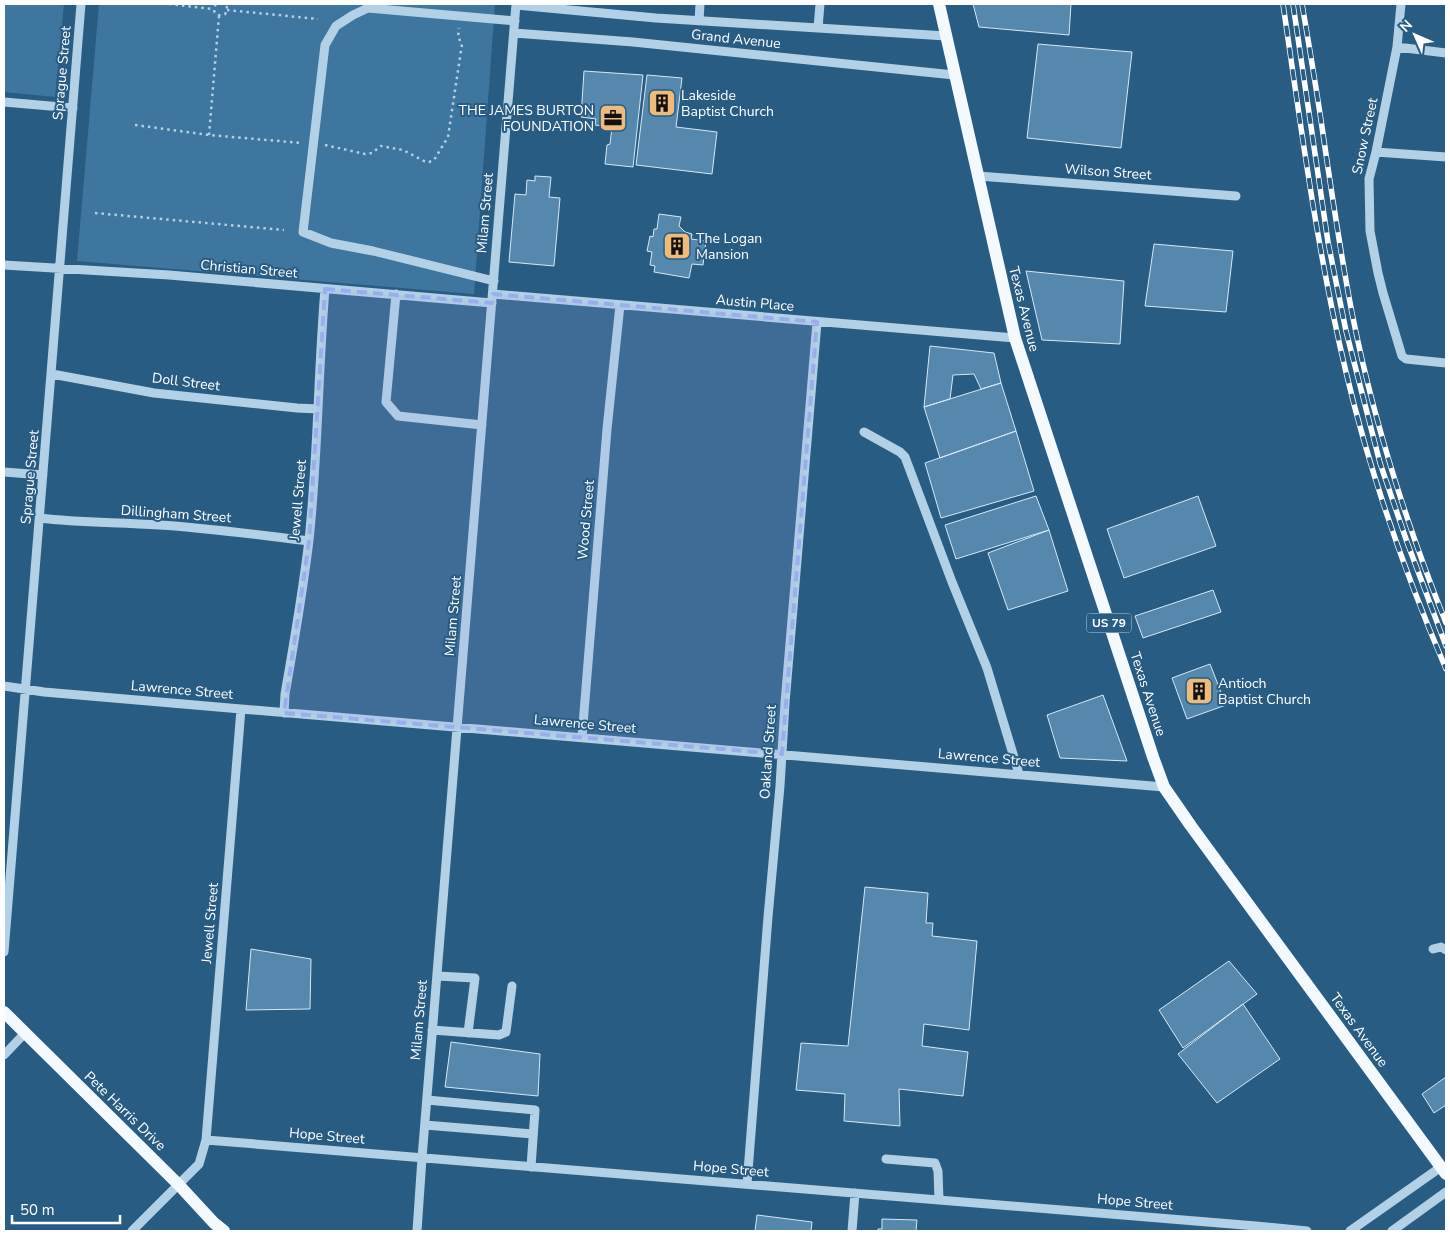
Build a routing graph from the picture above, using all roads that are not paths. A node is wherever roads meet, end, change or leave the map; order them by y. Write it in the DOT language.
graph roads {
  1 [pos="81,4"];
  2 [pos="516,4"];
  3 [pos="700,4"];
  4 [pos="820,4"];
  5 [pos="939,4"];
  6 [pos="1401,4"];
  7 [pos="699,20"];
  8 [pos="515,22"];
  9 [pos="818,28"];
  10 [pos="514,33"];
  11 [pos="946,36"];
  12 [pos="1397,47"];
  13 [pos="1446,53"];
  14 [pos="954,75"];
  15 [pos="4,102"];
  16 [pos="72,108"];
  17 [pos="1376,152"];
  18 [pos="1446,157"];
  19 [pos="978,176"];
  20 [pos="1236,196"];
  21 [pos="4,265"];
  22 [pos="59,268"];
  23 [pos="494,281"];
  24 [pos="325,289"];
  25 [pos="396,294"];
  26 [pos="492,298"];
  27 [pos="620,305"];
  28 [pos="817,322"];
  29 [pos="1015,338"];
  30 [pos="1446,363"];
  31 [pos="52,374"];
  32 [pos="318,409"];
  33 [pos="482,424"];
  34 [pos="864,432"];
  35 [pos="4,472"];
  36 [pos="43,475"];
  37 [pos="40,518"];
  38 [pos="309,540"];
  39 [pos="4,686"];
  40 [pos="26,689"];
  41 [pos="241,709"];
  42 [pos="284,713"];
  43 [pos="458,727"];
  44 [pos="582,737"];
  45 [pos="782,754"];
  46 [pos="1018,774"];
  47 [pos="1164,787"];
  48 [pos="1433,948"];
  49 [pos="1446,950"];
  50 [pos="4,952"];
  51 [pos="437,976"];
  52 [pos="512,986"];
  53 [pos="4,1012"];
  54 [pos="432,1030"];
  55 [pos="25,1033"];
  56 [pos="468,1033"];
  57 [pos="4,1055"];
  58 [pos="427,1100"];
  59 [pos="425,1125"];
  60 [pos="533,1134"];
  61 [pos="206,1140"];
  62 [pos="422,1158"];
  63 [pos="886,1159"];
  64 [pos="1443,1165"];
  65 [pos="531,1167"];
  66 [pos="178,1184"];
  67 [pos="747,1184"];
  68 [pos="1446,1192"];
  69 [pos="855,1193"];
  70 [pos="939,1200"];
  71 [pos="1404,1228"];
  72 [pos="1286,1230"];
  73 [pos="132,1231"];
  74 [pos="224,1231"];
  75 [pos="418,1231"];
  76 [pos="852,1231"];
  77 [pos="1307,1231"];
  78 [pos="1350,1231"];
  79 [pos="1392,1231"];
  1 -- 16 [label="street, Sprague Street"];
  2 -- 7 [label="street, Grand Avenue"];
  2 -- 8 [label="street, Milam Street"];
  3 -- 7 [label="street"];
  4 -- 9 [label="street"];
  5 -- 11 [label="main road, Texas Avenue / US 79"];
  6 -- 12 [label="street, Snow Street"];
  7 -- 9 [label="street, Grand Avenue"];
  8 -- 10 [label="street, Milam Street"];
  8 -- 23 [label="street"];
  9 -- 11 [label="street, Grand Avenue"];
  10 -- 14 [label="street, Grand Avenue"];
  10 -- 23 [label="street, Milam Street"];
  11 -- 14 [label="main road, Texas Avenue / US 79"];
  12 -- 13 [label="street"];
  12 -- 17 [label="street, Snow Street"];
  14 -- 19 [label="main road, Texas Avenue / US 79"];
  15 -- 16 [label="street"];
  16 -- 22 [label="street, Sprague Street"];
  17 -- 18 [label="street"];
  17 -- 30 [label="street, Snow Street"];
  19 -- 20 [label="street, Wilson Street"];
  19 -- 29 [label="main road, Texas Avenue / US 79"];
  21 -- 22 [label="street, Christian Street"];
  22 -- 24 [label="street, Christian Street"];
  22 -- 31 [label="street, Sprague Street"];
  23 -- 26 [label="street, Milam Street"];
  24 -- 25 [label="street, Christian Street"];
  24 -- 32 [label="street, Jewell Street"];
  25 -- 26 [label="street, Christian Street"];
  25 -- 33 [label="street"];
  26 -- 27 [label="street, Austin Place"];
  26 -- 33 [label="street, Milam Street"];
  27 -- 28 [label="street, Austin Place"];
  27 -- 44 [label="street, Wood Street"];
  28 -- 29 [label="street, Austin Place"];
  28 -- 45 [label="street, Oakland Street"];
  29 -- 47 [label="main road, Texas Avenue / US 79"];
  31 -- 32 [label="street, Doll Street"];
  31 -- 36 [label="street, Sprague Street"];
  32 -- 38 [label="street, Jewell Street"];
  33 -- 43 [label="street, Milam Street"];
  34 -- 46 [label="street"];
  35 -- 36 [label="street"];
  36 -- 37 [label="street, Sprague Street"];
  37 -- 38 [label="street, Dillingham Street"];
  37 -- 40 [label="street, Sprague Street"];
  38 -- 42 [label="street, Jewell Street"];
  39 -- 40 [label="street, Lawrence Street"];
  40 -- 41 [label="street, Lawrence Street"];
  40 -- 50 [label="street, Sprague Street"];
  41 -- 42 [label="street, Lawrence Street"];
  41 -- 61 [label="street, Jewell Street"];
  42 -- 43 [label="street, Lawrence Street"];
  43 -- 44 [label="street, Lawrence Street"];
  43 -- 51 [label="street, Milam Street"];
  44 -- 45 [label="street, Lawrence Street"];
  45 -- 46 [label="street, Lawrence Street"];
  45 -- 67 [label="street, Oakland Street"];
  46 -- 47 [label="street, Lawrence Street"];
  47 -- 64 [label="main road, Texas Avenue / US 79"];
  48 -- 49 [label="street"];
  51 -- 54 [label="street, Milam Street"];
  51 -- 56 [label="street"];
  52 -- 56 [label="street"];
  53 -- 55 [label="main road, Pete Harris Drive"];
  54 -- 56 [label="street"];
  54 -- 58 [label="street, Milam Street"];
  55 -- 57 [label="street"];
  55 -- 66 [label="main road, Pete Harris Drive"];
  58 -- 59 [label="street, Milam Street"];
  58 -- 60 [label="street"];
  59 -- 60 [label="street"];
  59 -- 62 [label="street, Milam Street"];
  60 -- 65 [label="street"];
  61 -- 62 [label="street, Hope Street"];
  61 -- 66 [label="street"];
  62 -- 65 [label="street, Hope Street"];
  62 -- 75 [label="street, Milam Street"];
  63 -- 70 [label="street"];
  64 -- 78 [label="street"];
  65 -- 67 [label="street, Hope Street"];
  66 -- 73 [label="street"];
  66 -- 74 [label="main road, Pete Harris Drive"];
  67 -- 69 [label="street, Hope Street"];
  68 -- 71 [label="street"];
  69 -- 70 [label="street, Hope Street"];
  69 -- 76 [label="street"];
  70 -- 72 [label="street, Hope Street"];
  71 -- 79 [label="street"];
  72 -- 77 [label="street, Hope Street"];
}
